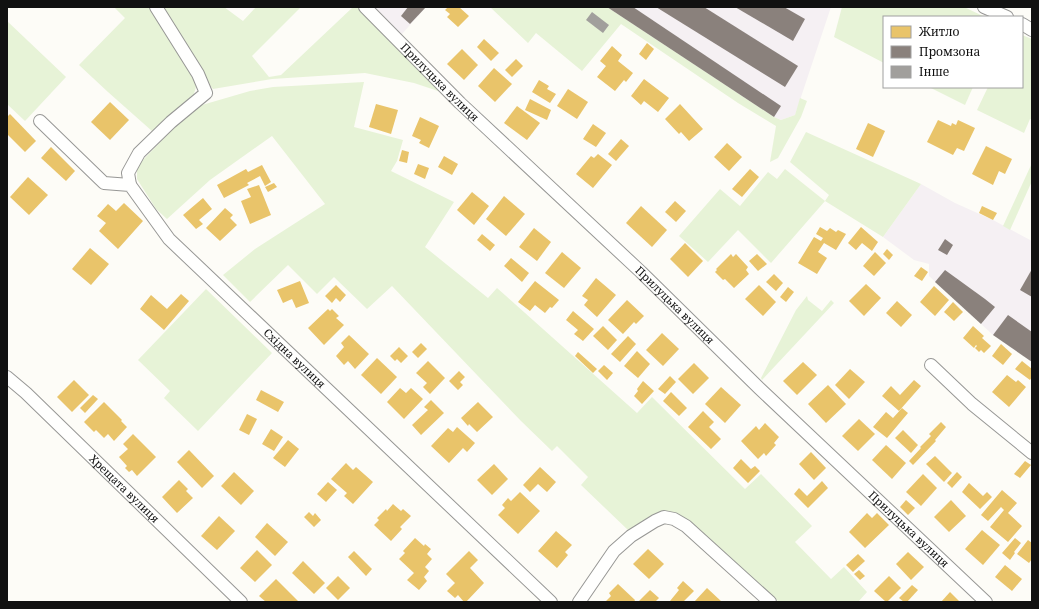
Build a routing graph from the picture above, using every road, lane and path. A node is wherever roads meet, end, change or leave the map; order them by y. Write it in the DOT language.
graph roads {
  1 [pos="156,7"];
  2 [pos="365,7"];
  3 [pos="984,7"];
  4 [pos="1005,16"];
  5 [pos="1023,25"];
  6 [pos="1032,30"];
  7 [pos="40,121"];
  8 [pos="130,185"];
  9 [pos="932,365"];
  10 [pos="7,377"];
  11 [pos="1032,453"];
  12 [pos="241,602"];
  13 [pos="551,602"];
  14 [pos="579,602"];
  15 [pos="770,602"];
  16 [pos="986,602"];
  1 -- 8 [label="street"];
  2 -- 16 [label="street, Прилуцька вулиця"];
  3 -- 4 [label="street"];
  5 -- 6 [label="street"];
  7 -- 8 [label="street"];
  8 -- 13 [label="street, Східна вулиця"];
  9 -- 11 [label="street"];
  10 -- 12 [label="street, Хрещата вулиця"];
  14 -- 15 [label="street"];
}
